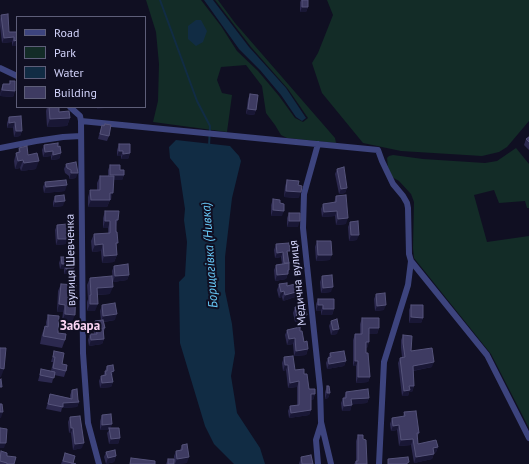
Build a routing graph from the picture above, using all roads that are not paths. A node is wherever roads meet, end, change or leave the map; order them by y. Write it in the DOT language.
graph roads {
  1 [pos="0,68"];
  2 [pos="16,76"];
  3 [pos="71,108"];
  4 [pos="82,121"];
  5 [pos="81,136"];
  6 [pos="318,144"];
  7 [pos="0,148"];
  8 [pos="411,261"];
  9 [pos="321,422"];
  10 [pos="529,438"];
  11 [pos="99,464"];
  12 [pos="318,464"];
  13 [pos="331,464"];
  14 [pos="379,464"];
  1 -- 2 [label="street"];
  3 -- 4 [label="street"];
  4 -- 5 [label="street, вулиця Шевченка"];
  4 -- 6 [label="street"];
  5 -- 7 [label="street"];
  5 -- 11 [label="street, вулиця Шевченка"];
  6 -- 8 [label="street"];
  6 -- 9 [label="street, Медична вулиця"];
  8 -- 10 [label="street"];
  8 -- 14 [label="street"];
  9 -- 12 [label="street, Медична вулиця"];
  9 -- 13 [label="street, Медична вулиця"];
}
